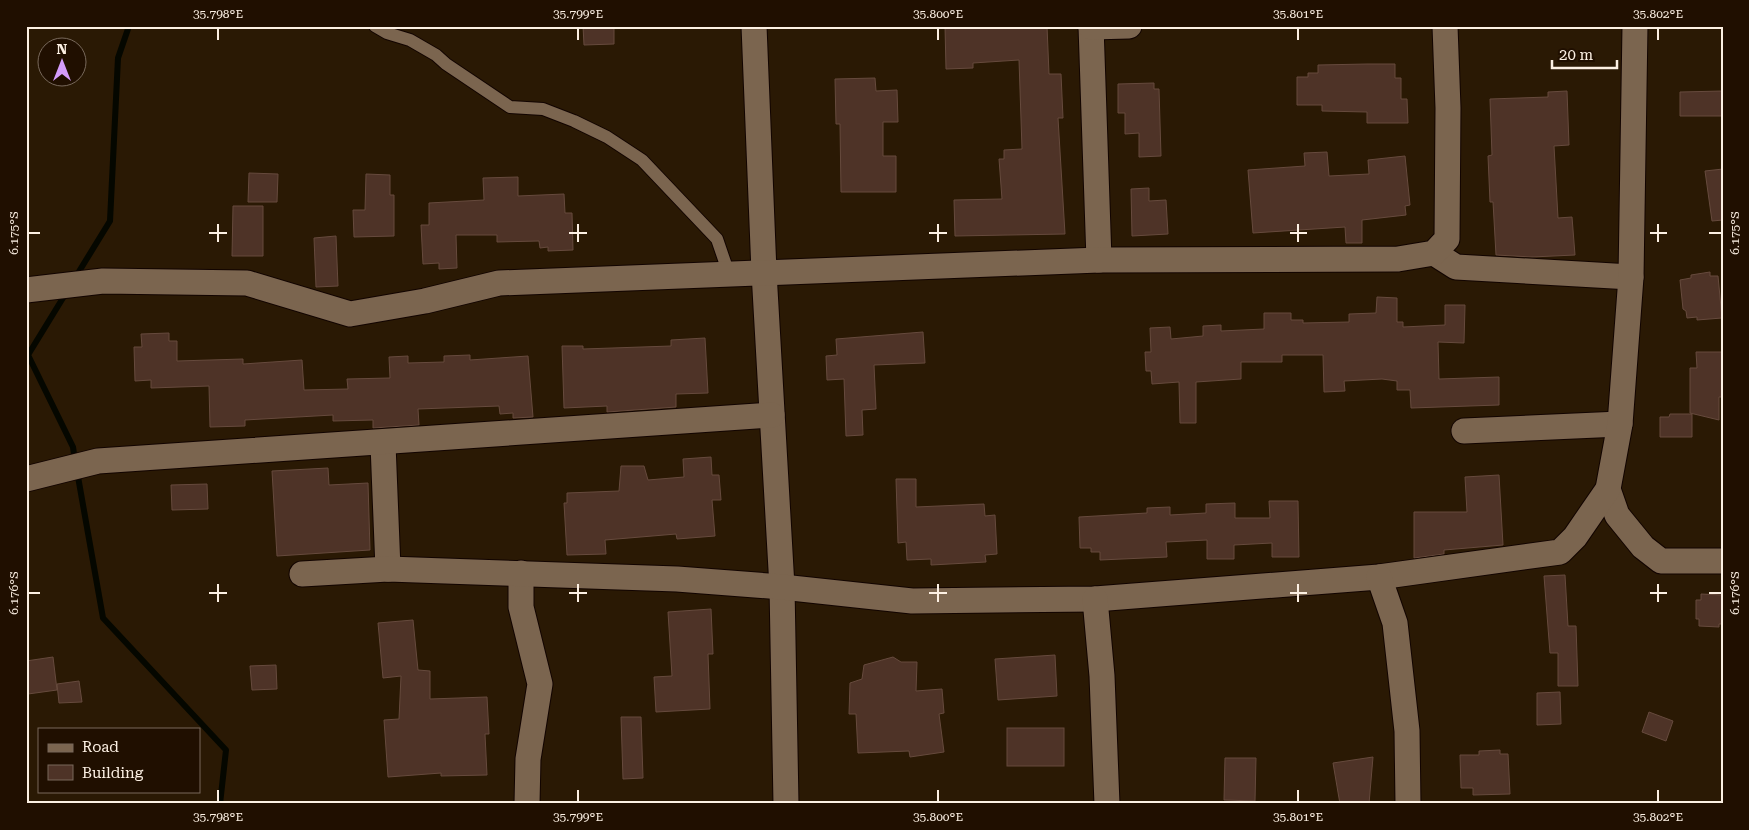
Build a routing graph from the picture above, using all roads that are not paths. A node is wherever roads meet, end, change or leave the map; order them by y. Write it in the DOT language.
graph roads {
  1 [pos="375,26"];
  2 [pos="754,26"];
  3 [pos="1091,26"];
  4 [pos="1128,26"];
  5 [pos="1445,26"];
  6 [pos="1635,26"];
  7 [pos="1434,253"];
  8 [pos="1099,260"];
  9 [pos="764,272"];
  10 [pos="729,274"];
  11 [pos="1631,277"];
  12 [pos="26,290"];
  13 [pos="772,416"];
  14 [pos="1620,424"];
  15 [pos="1464,431"];
  16 [pos="383,444"];
  17 [pos="26,478"];
  18 [pos="1608,489"];
  19 [pos="1723,561"];
  20 [pos="388,569"];
  21 [pos="521,573"];
  22 [pos="302,574"];
  23 [pos="1379,577"];
  24 [pos="782,587"];
  25 [pos="1095,599"];
  26 [pos="527,804"];
  27 [pos="786,804"];
  28 [pos="1107,804"];
  29 [pos="1408,804"];
  1 -- 10 [label="lane"];
  2 -- 9 [label="street"];
  3 -- 4 [label="street"];
  3 -- 8 [label="street"];
  5 -- 7 [label="street"];
  6 -- 11 [label="street"];
  7 -- 8 [label="street"];
  7 -- 11 [label="street"];
  8 -- 9 [label="street"];
  9 -- 10 [label="street"];
  9 -- 13 [label="street"];
  10 -- 12 [label="street"];
  11 -- 14 [label="street"];
  13 -- 16 [label="street"];
  13 -- 24 [label="street"];
  14 -- 15 [label="street"];
  14 -- 18 [label="street"];
  16 -- 17 [label="street"];
  16 -- 20 [label="street"];
  18 -- 19 [label="street"];
  18 -- 23 [label="street"];
  20 -- 21 [label="street"];
  20 -- 22 [label="street"];
  21 -- 24 [label="street"];
  21 -- 26 [label="street"];
  23 -- 25 [label="street"];
  23 -- 29 [label="street"];
  24 -- 25 [label="street"];
  24 -- 27 [label="street"];
  25 -- 28 [label="street"];
}
